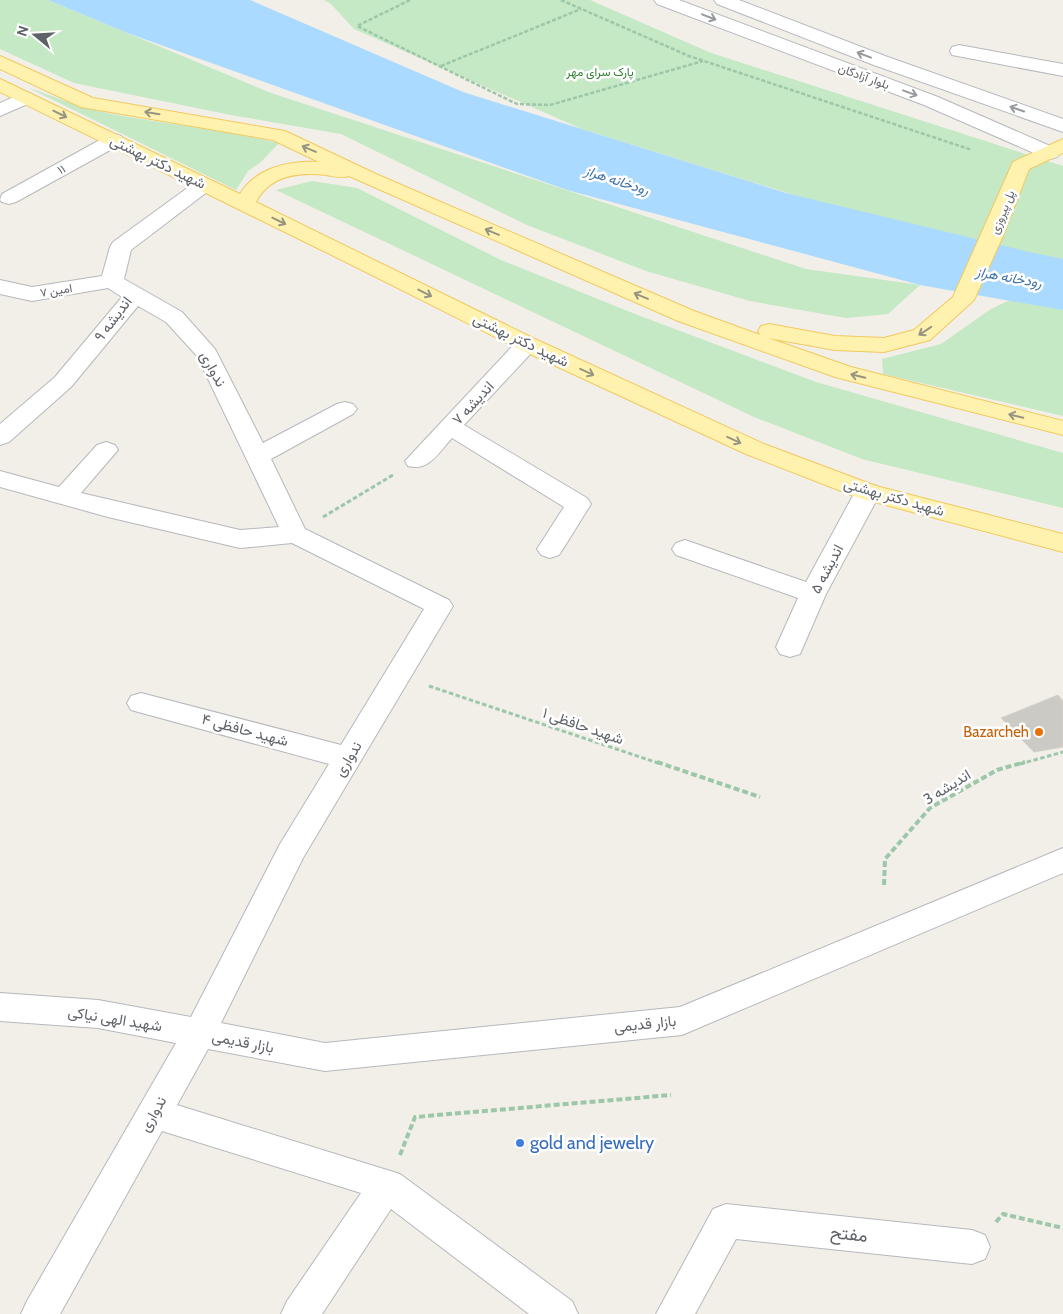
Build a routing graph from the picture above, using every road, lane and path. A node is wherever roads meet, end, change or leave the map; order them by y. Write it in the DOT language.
graph roads {
  1 [pos="410,0"];
  2 [pos="561,0"];
  3 [pos="663,0"];
  4 [pos="723,0"];
  5 [pos="582,9"];
  6 [pos="959,51"];
  7 [pos="704,61"];
  8 [pos="0,62"];
  9 [pos="440,66"];
  10 [pos="1063,70"];
  11 [pos="0,85"];
  12 [pos="25,98"];
  13 [pos="0,110"];
  14 [pos="1063,126"];
  15 [pos="114,140"];
  16 [pos="1059,152"];
  17 [pos="1020,166"];
  18 [pos="369,178"];
  19 [pos="204,185"];
  20 [pos="9,198"];
  21 [pos="245,204"];
  22 [pos="0,287"];
  23 [pos="124,288"];
  24 [pos="686,316"];
  25 [pos="527,344"];
  26 [pos="345,409"];
  27 [pos="451,427"];
  28 [pos="1063,428"];
  29 [pos="0,437"];
  30 [pos="106,450"];
  31 [pos="257,456"];
  32 [pos="417,461"];
  33 [pos="0,479"];
  34 [pos="868,492"];
  35 [pos="64,497"];
  36 [pos="295,534"];
  37 [pos="1062,543"];
  38 [pos="550,549"];
  39 [pos="685,549"];
  40 [pos="814,594"];
  41 [pos="790,647"];
  42 [pos="399,676"];
  43 [pos="141,703"];
  44 [pos="1063,752"];
  45 [pos="349,758"];
  46 [pos="760,797"];
  47 [pos="1063,860"];
  48 [pos="884,886"];
  49 [pos="0,1007"];
  50 [pos="199,1034"];
  51 [pos="671,1094"];
  52 [pos="153,1113"];
  53 [pos="387,1185"];
  54 [pos="1063,1228"];
  55 [pos="972,1247"];
  56 [pos="40,1314"];
  57 [pos="300,1314"];
  58 [pos="559,1314"];
  59 [pos="675,1314"];
  1 -- 9 [label="path"];
  2 -- 5 [label="path"];
  3 -- 16 [label="street, بلوار آزادگان, one-way"];
  14 -- 4 [label="street, بلوار آزادگان, one-way"];
  5 -- 7 [label="path"];
  5 -- 9 [label="path"];
  6 -- 10 [label="street"];
  7 -- 9 [label="path"];
  7 -- 17 [label="path"];
  18 -- 8 [label="main road, one-way"];
  11 -- 12 [label="main road, شهید دکتر بهشتی"];
  12 -- 13 [label="street"];
  12 -- 15 [label="main road, شهید دکتر بهشتی, one-way"];
  15 -- 19 [label="main road, شهید دکتر بهشتی"];
  15 -- 20 [label="street, ۱۱"];
  16 -- 17 [label="main road"];
  17 -- 24 [label="main road, پل پیروزی, one-way"];
  18 -- 21 [label="main road"];
  24 -- 18 [label="main road, one-way"];
  19 -- 21 [label="main road, شهید دکتر بهشتی"];
  19 -- 23 [label="street, اندیشه ۹"];
  21 -- 25 [label="main road, شهید دکتر بهشتی, one-way"];
  22 -- 23 [label="street, امین ۷"];
  23 -- 29 [label="street, اندیشه ۹"];
  23 -- 31 [label="street, ندواری"];
  28 -- 24 [label="main road, one-way"];
  25 -- 27 [label="street, اندیشه ۷"];
  25 -- 34 [label="main road, شهید دکتر بهشتی, one-way"];
  26 -- 31 [label="street"];
  27 -- 32 [label="street, اندیشه ۷"];
  27 -- 38 [label="street"];
  30 -- 35 [label="street"];
  31 -- 36 [label="street, ندواری"];
  32 -- 36 [label="path"];
  33 -- 35 [label="street"];
  34 -- 37 [label="main road, شهید دکتر بهشتی"];
  34 -- 40 [label="street, اندیشه ۵"];
  35 -- 36 [label="street"];
  36 -- 42 [label="street, ندواری"];
  39 -- 40 [label="street"];
  40 -- 41 [label="street, اندیشه ۵"];
  42 -- 45 [label="street, ندواری"];
  42 -- 46 [label="path, شهید حافظی ۱"];
  43 -- 45 [label="street, شهید حافظی ۴"];
  44 -- 48 [label="path, اندیشه 3"];
  45 -- 50 [label="street, ندواری"];
  47 -- 50 [label="street, بازار قدیمی"];
  49 -- 50 [label="street, شهید الهی نیاکی"];
  50 -- 52 [label="street, ندواری"];
  51 -- 53 [label="path"];
  52 -- 53 [label="street"];
  52 -- 56 [label="street, ندواری"];
  53 -- 57 [label="street"];
  53 -- 58 [label="street"];
  54 -- 55 [label="path"];
  55 -- 59 [label="street, مفتح"];
}
